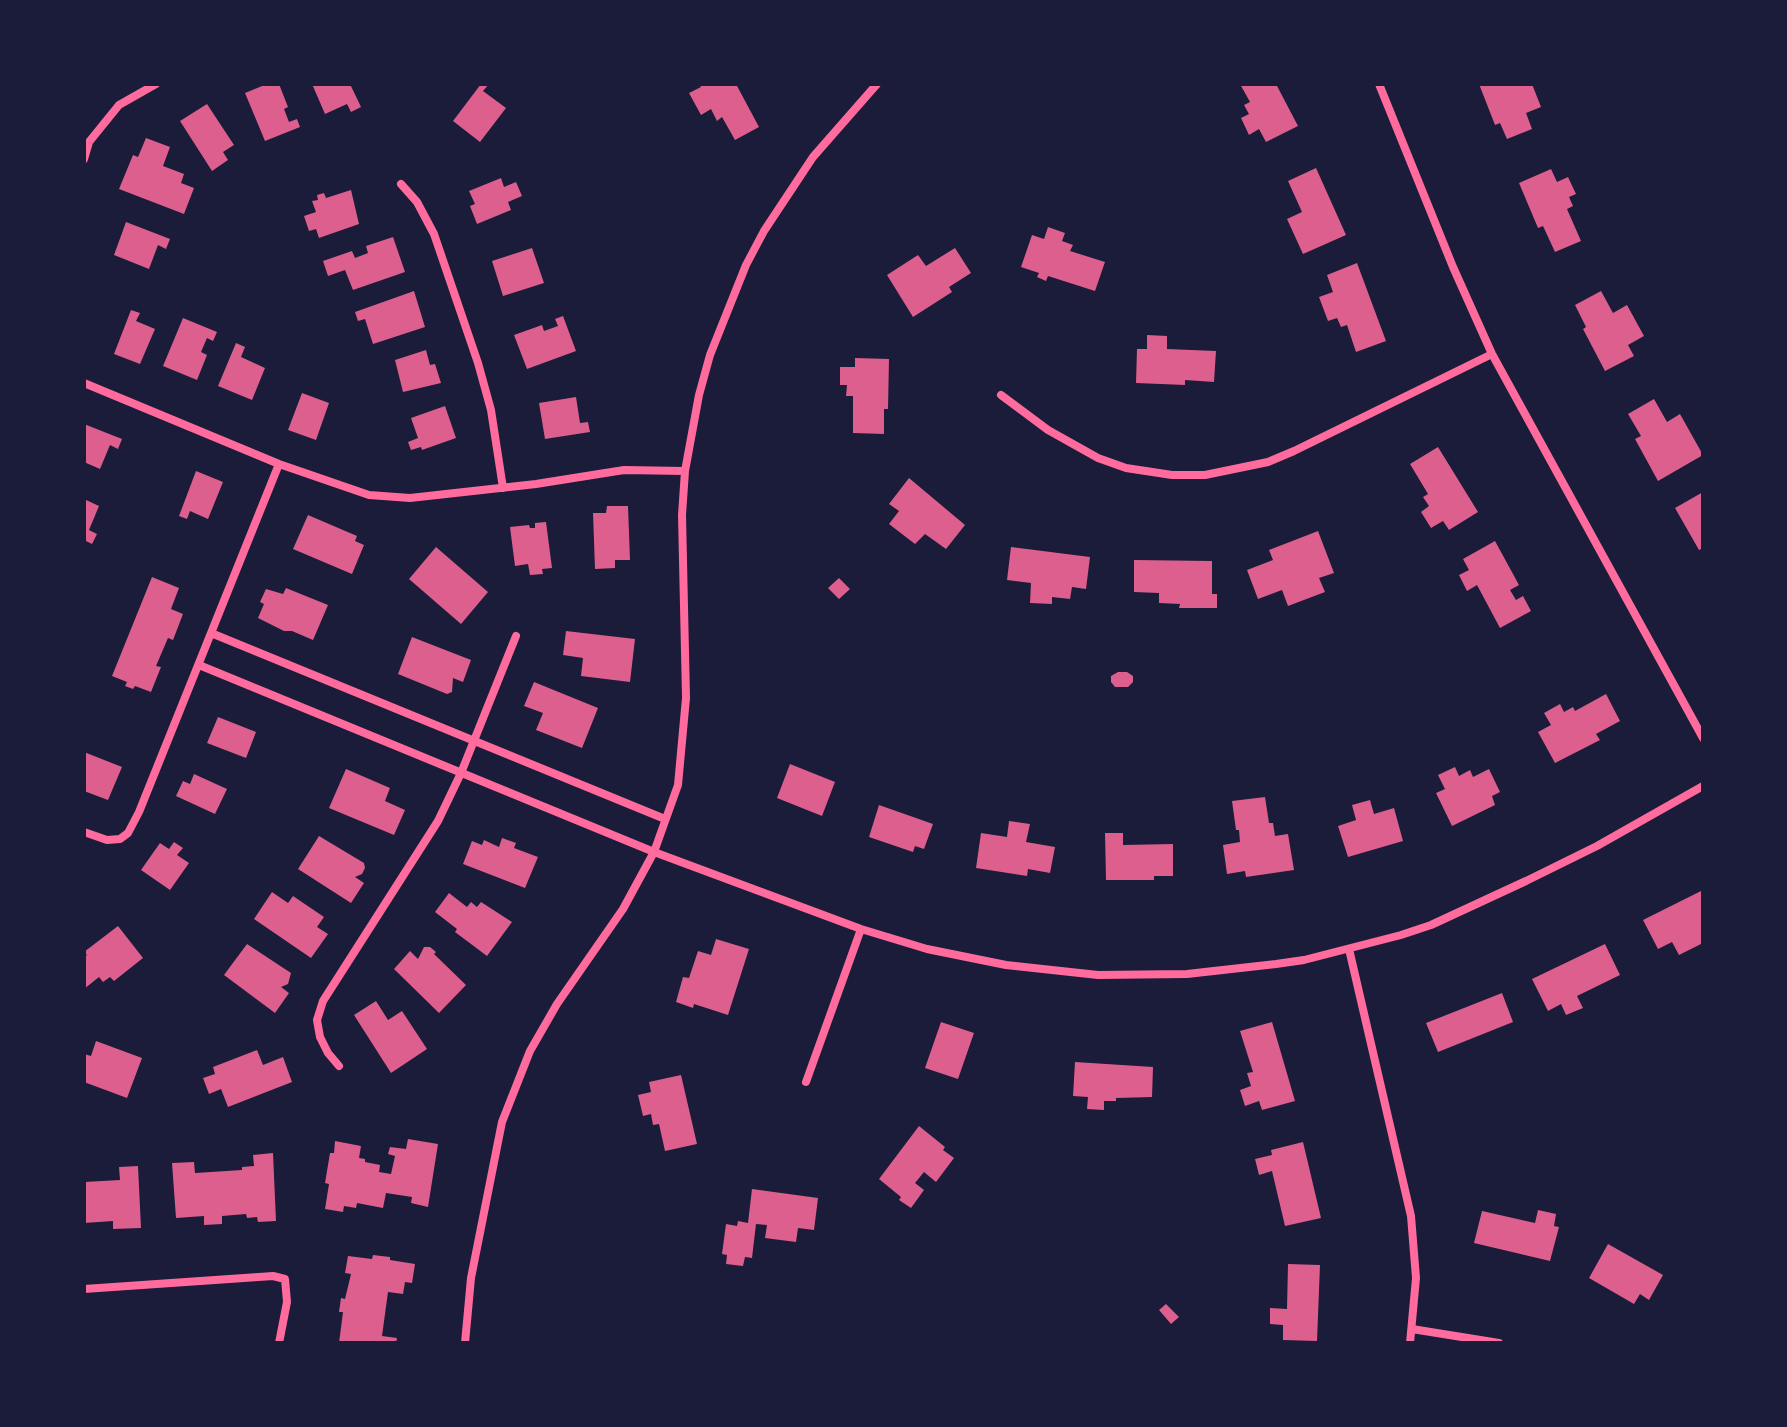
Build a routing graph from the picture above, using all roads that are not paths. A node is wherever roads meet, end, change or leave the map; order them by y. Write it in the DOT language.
graph roads {
  1 [pos="156,84"];
  2 [pos="877,84"];
  3 [pos="1379,84"];
  4 [pos="84,159"];
  5 [pos="401,184"];
  6 [pos="1492,354"];
  7 [pos="84,383"];
  8 [pos="1001,395"];
  9 [pos="279,464"];
  10 [pos="685,471"];
  11 [pos="503,488"];
  12 [pos="211,633"];
  13 [pos="516,636"];
  14 [pos="199,665"];
  15 [pos="1703,738"];
  16 [pos="474,742"];
  17 [pos="461,773"];
  18 [pos="1703,786"];
  19 [pos="665,819"];
  20 [pos="84,832"];
  21 [pos="654,852"];
  22 [pos="861,929"];
  23 [pos="1349,949"];
  24 [pos="339,1066"];
  25 [pos="806,1082"];
  26 [pos="84,1289"];
  27 [pos="1412,1329"];
  28 [pos="279,1343"];
  29 [pos="465,1343"];
  30 [pos="1410,1343"];
  31 [pos="1499,1343"];
  1 -- 4 [label="street"];
  2 -- 10 [label="street"];
  3 -- 6 [label="street"];
  5 -- 11 [label="street"];
  6 -- 8 [label="street"];
  6 -- 15 [label="street"];
  7 -- 9 [label="street"];
  9 -- 11 [label="street"];
  9 -- 12 [label="street"];
  10 -- 11 [label="street"];
  10 -- 19 [label="street"];
  12 -- 14 [label="street"];
  12 -- 16 [label="street"];
  13 -- 16 [label="street"];
  14 -- 17 [label="street"];
  14 -- 20 [label="street"];
  16 -- 17 [label="street"];
  16 -- 19 [label="street"];
  17 -- 21 [label="street"];
  17 -- 24 [label="street"];
  18 -- 23 [label="street"];
  19 -- 21 [label="street"];
  21 -- 22 [label="street"];
  21 -- 29 [label="street"];
  22 -- 23 [label="street"];
  22 -- 25 [label="street"];
  23 -- 27 [label="street"];
  26 -- 28 [label="street"];
  27 -- 30 [label="street"];
  27 -- 31 [label="street"];
}
